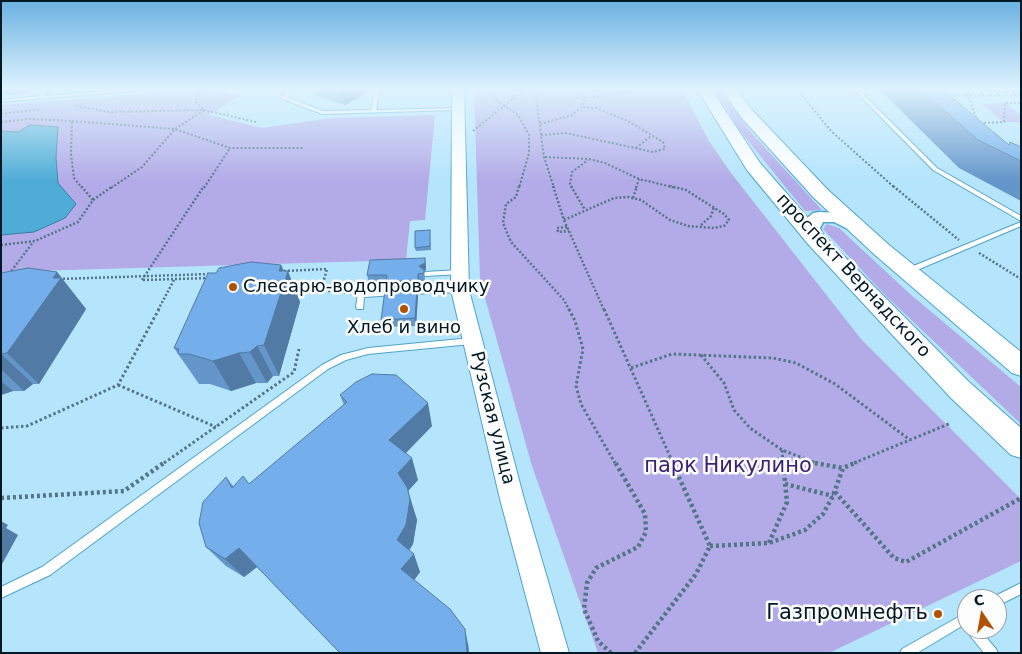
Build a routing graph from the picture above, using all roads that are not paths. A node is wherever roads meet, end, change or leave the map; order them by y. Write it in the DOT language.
graph roads {
  1 [pos="458,120"];
  2 [pos="723,120"];
  3 [pos="752,120"];
  4 [pos="886,120"];
  5 [pos="1021,220"];
  6 [pos="1021,224"];
  7 [pos="861,230"];
  8 [pos="815,238"];
  9 [pos="908,271"];
  10 [pos="426,274"];
  11 [pos="460,281"];
  12 [pos="360,308"];
  13 [pos="472,341"];
  14 [pos="1021,366"];
  15 [pos="1021,446"];
  16 [pos="1021,588"];
  17 [pos="1,593"];
  18 [pos="1007,596"];
  19 [pos="957,625"];
  20 [pos="980,639"];
  21 [pos="555,653"];
  22 [pos="906,653"];
  23 [pos="992,653"];
  1 -- 11 [label="street, Рузская улица"];
  2 -- 8 [label="main road, проспект Вернадского"];
  3 -- 7 [label="main road, проспект Вернадского"];
  4 -- 5 [label="lane"];
  6 -- 9 [label="lane"];
  7 -- 8 [label="main road"];
  7 -- 9 [label="main road, проспект Вернадского"];
  8 -- 15 [label="main road, проспект Вернадского"];
  9 -- 14 [label="main road, проспект Вернадского"];
  10 -- 11 [label="lane"];
  11 -- 12 [label="lane"];
  11 -- 13 [label="street, Рузская улица"];
  13 -- 17 [label="lane"];
  13 -- 21 [label="street, Рузская улица"];
  16 -- 18 [label="lane"];
  19 -- 22 [label="lane"];
  20 -- 23 [label="lane"];
}
